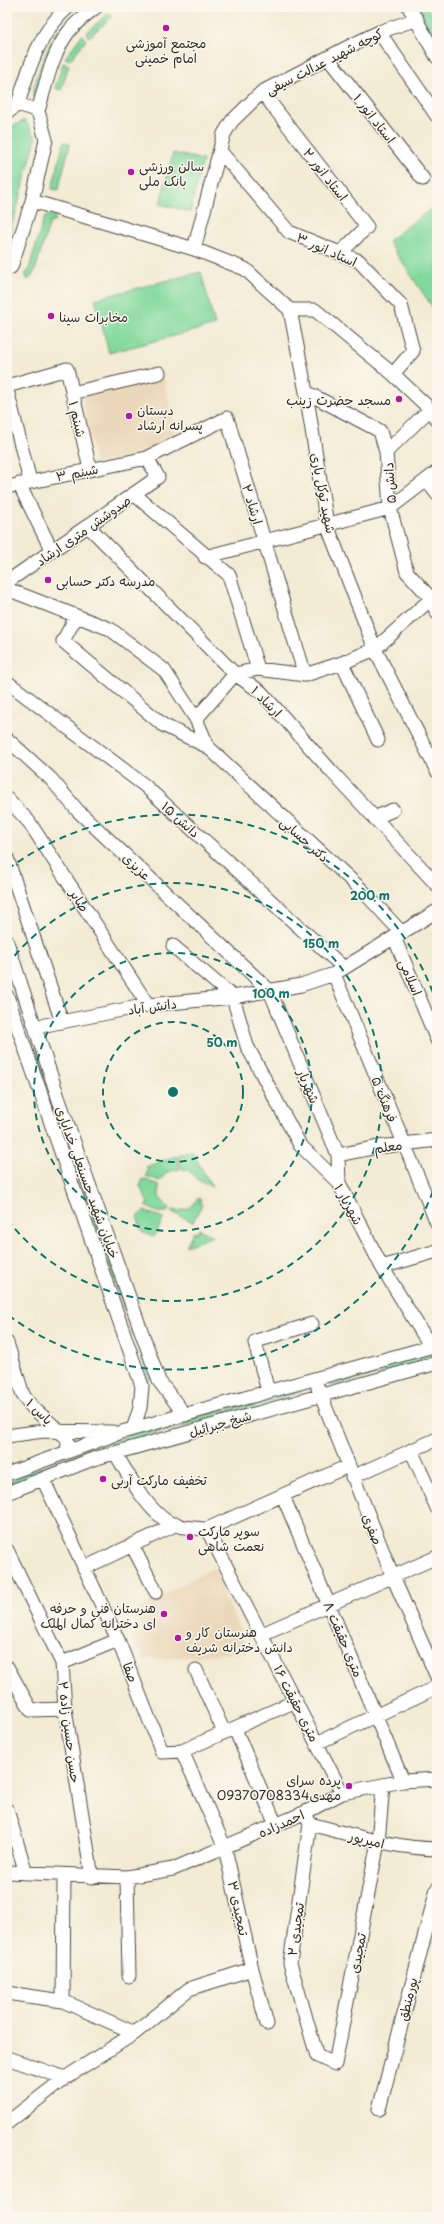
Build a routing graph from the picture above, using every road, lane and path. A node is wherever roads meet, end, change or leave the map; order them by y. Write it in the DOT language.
graph roads {
  1 [pos="68,7"];
  2 [pos="96,7"];
  3 [pos="409,7"];
  4 [pos="57,16"];
  5 [pos="417,19"];
  6 [pos="70,29"];
  7 [pos="379,32"];
  8 [pos="437,57"];
  9 [pos="328,58"];
  10 [pos="262,92"];
  11 [pos="18,104"];
  12 [pos="38,110"];
  13 [pos="7,113"];
  14 [pos="437,116"];
  15 [pos="220,151"];
  16 [pos="423,179"];
  17 [pos="32,201"];
  18 [pos="194,249"];
  19 [pos="340,253"];
  20 [pos="7,269"];
  21 [pos="290,310"];
  22 [pos="159,373"];
  23 [pos="393,374"];
  24 [pos="7,386"];
  25 [pos="7,390"];
  26 [pos="306,392"];
  27 [pos="72,393"];
  28 [pos="433,414"];
  29 [pos="386,452"];
  30 [pos="147,458"];
  31 [pos="90,469"];
  32 [pos="437,472"];
  33 [pos="427,481"];
  34 [pos="19,484"];
  35 [pos="134,494"];
  36 [pos="437,494"];
  37 [pos="390,508"];
  38 [pos="327,525"];
  39 [pos="88,526"];
  40 [pos="264,541"];
  41 [pos="52,551"];
  42 [pos="205,557"];
  43 [pos="7,582"];
  44 [pos="7,589"];
  45 [pos="434,602"];
  46 [pos="437,613"];
  47 [pos="76,617"];
  48 [pos="375,649"];
  49 [pos="342,663"];
  50 [pos="258,669"];
  51 [pos="235,674"];
  52 [pos="304,676"];
  53 [pos="7,682"];
  54 [pos="196,719"];
  55 [pos="7,739"];
  56 [pos="378,740"];
  57 [pos="208,747"];
  58 [pos="437,771"];
  59 [pos="7,798"];
  60 [pos="392,810"];
  61 [pos="374,818"];
  62 [pos="7,858"];
  63 [pos="437,885"];
  64 [pos="437,911"];
  65 [pos="397,935"];
  66 [pos="7,942"];
  67 [pos="173,946"];
  68 [pos="340,971"];
  69 [pos="270,991"];
  70 [pos="7,996"];
  71 [pos="233,997"];
  72 [pos="148,1005"];
  73 [pos="62,1022"];
  74 [pos="35,1027"];
  75 [pos="437,1040"];
  76 [pos="437,1140"];
  77 [pos="404,1144"];
  78 [pos="338,1155"];
  79 [pos="339,1183"];
  80 [pos="437,1224"];
  81 [pos="437,1251"];
  82 [pos="382,1267"];
  83 [pos="312,1324"];
  84 [pos="7,1343"];
  85 [pos="434,1346"];
  86 [pos="437,1363"];
  87 [pos="315,1378"];
  88 [pos="159,1381"];
  89 [pos="142,1386"];
  90 [pos="268,1390"];
  91 [pos="320,1394"];
  92 [pos="185,1415"];
  93 [pos="127,1430"];
  94 [pos="62,1431"];
  95 [pos="7,1436"];
  96 [pos="437,1439"];
  97 [pos="410,1450"];
  98 [pos="67,1452"];
  99 [pos="115,1453"];
  100 [pos="350,1471"];
  101 [pos="7,1474"];
  102 [pos="43,1479"];
  103 [pos="7,1493"];
  104 [pos="283,1496"];
  105 [pos="437,1508"];
  106 [pos="177,1524"];
  107 [pos="208,1529"];
  108 [pos="132,1545"];
  109 [pos="7,1550"];
  110 [pos="437,1557"];
  111 [pos="84,1568"];
  112 [pos="393,1577"];
  113 [pos="156,1592"];
  114 [pos="330,1604"];
  115 [pos="262,1634"];
  116 [pos="118,1640"];
  117 [pos="62,1663"];
  118 [pos="7,1667"];
  119 [pos="196,1670"];
  120 [pos="437,1677"];
  121 [pos="437,1686"];
  122 [pos="296,1701"];
  123 [pos="65,1709"];
  124 [pos="376,1715"];
  125 [pos="229,1731"];
  126 [pos="317,1743"];
  127 [pos="182,1751"];
  128 [pos="437,1778"];
  129 [pos="403,1781"];
  130 [pos="383,1785"];
  131 [pos="342,1793"];
  132 [pos="7,1810"];
  133 [pos="308,1818"];
  134 [pos="276,1825"];
  135 [pos="378,1842"];
  136 [pos="225,1848"];
  137 [pos="437,1849"];
  138 [pos="7,1872"];
  139 [pos="26,1873"];
  140 [pos="64,1876"];
  141 [pos="92,1877"];
  142 [pos="127,1877"];
  143 [pos="437,1889"];
  144 [pos="252,1969"];
  145 [pos="129,1976"];
  146 [pos="7,1993"];
  147 [pos="63,2001"];
  148 [pos="267,2024"];
  149 [pos="135,2033"];
  150 [pos="7,2058"];
  151 [pos="336,2064"];
  152 [pos="65,2078"];
  153 [pos="379,2109"];
  154 [pos="7,2123"];
  1 -- 4 [label="street"];
  2 -- 6 [label="street"];
  3 -- 5 [label="street"];
  4 -- 6 [label="street"];
  4 -- 11 [label="street"];
  5 -- 7 [label="street, کوچه شهید عدالت سیفی"];
  5 -- 8 [label="street"];
  6 -- 12 [label="street"];
  7 -- 9 [label="street, کوچه شهید عدالت سیفی"];
  7 -- 14 [label="street"];
  9 -- 10 [label="street, کوچه شهید عدالت سیفی"];
  9 -- 16 [label="street, استاد انور ۱"];
  10 -- 15 [label="street, کوچه شهید عدالت سیفی"];
  10 -- 19 [label="street, استاد انور ۲"];
  11 -- 12 [label="street"];
  11 -- 13 [label="street"];
  12 -- 17 [label="street"];
  15 -- 18 [label="street, کوچه شهید عدالت سیفی"];
  15 -- 19 [label="street, استاد انور ۳"];
  17 -- 18 [label="street"];
  17 -- 20 [label="street"];
  18 -- 21 [label="street"];
  19 -- 23 [label="street, استاد انور ۳"];
  21 -- 23 [label="street"];
  21 -- 26 [label="street, شهید توکل یاری"];
  22 -- 27 [label="street"];
  23 -- 28 [label="street"];
  24 -- 27 [label="street, شبنم ۱"];
  25 -- 34 [label="street"];
  26 -- 29 [label="street, دانش ۵"];
  26 -- 38 [label="street, شهید توکل یاری"];
  27 -- 31 [label="street, شبنم ۱"];
  28 -- 29 [label="street"];
  29 -- 37 [label="street, دانش ۵"];
  30 -- 31 [label="street, شبنم ۳"];
  30 -- 35 [label="street, صدوشش متری ارشاد"];
  30 -- 40 [label="street, ارشاد ۲"];
  31 -- 34 [label="street, شبنم ۳"];
  32 -- 33 [label="street"];
  33 -- 36 [label="street"];
  33 -- 37 [label="street"];
  34 -- 41 [label="street"];
  35 -- 39 [label="street, صدوشش متری ارشاد"];
  35 -- 42 [label="street"];
  37 -- 38 [label="street"];
  37 -- 45 [label="street, دانش ۵"];
  38 -- 40 [label="street"];
  38 -- 48 [label="street, شهید توکل یاری"];
  39 -- 41 [label="street, صدوشش متری ارشاد"];
  39 -- 51 [label="street, ارشاد ۱"];
  40 -- 42 [label="street"];
  40 -- 52 [label="street, ارشاد ۲"];
  41 -- 43 [label="street, صدوشش متری ارشاد"];
  42 -- 50 [label="street"];
  44 -- 47 [label="street, دکتر حسابی"];
  45 -- 46 [label="street, دانش ۵"];
  45 -- 48 [label="street"];
  47 -- 54 [label="street, دکتر حسابی"];
  47 -- 57 [label="street, دکتر حسابی"];
  48 -- 49 [label="street"];
  48 -- 58 [label="street, شهید توکل یاری"];
  49 -- 52 [label="street"];
  49 -- 56 [label="street"];
  50 -- 51 [label="street"];
  50 -- 52 [label="street"];
  51 -- 54 [label="street"];
  51 -- 61 [label="street, ارشاد ۱"];
  53 -- 68 [label="street, دانش ۱۵"];
  54 -- 57 [label="street, دکتر حسابی"];
  55 -- 69 [label="street, عزیزی"];
  57 -- 65 [label="street, دکتر حسابی"];
  59 -- 72 [label="street, صابر"];
  60 -- 61 [label="street"];
  61 -- 63 [label="street, ارشاد ۱"];
  62 -- 73 [label="street"];
  64 -- 65 [label="street, دانش آباد"];
  65 -- 68 [label="street, دانش آباد"];
  65 -- 75 [label="street, اسلامی"];
  66 -- 74 [label="street, خیابان شهید حسینعلی خدایاری"];
  67 -- 71 [label="street"];
  68 -- 69 [label="street, دانش آباد"];
  68 -- 77 [label="street, فرهنگ ۵"];
  69 -- 71 [label="street, دانش آباد"];
  69 -- 78 [label="street, شهریار"];
  70 -- 89 [label="street, خیابان شهید حسینعلی خدایاری"];
  71 -- 72 [label="street, دانش آباد"];
  71 -- 79 [label="street, شهریار ۱"];
  72 -- 73 [label="street, دانش آباد"];
  73 -- 74 [label="street, دانش آباد"];
  74 -- 88 [label="street, خیابان شهید حسینعلی خدایاری"];
  76 -- 77 [label="street, معلم"];
  77 -- 78 [label="street, معلم"];
  77 -- 80 [label="street, فرهنگ ۵"];
  78 -- 79 [label="street, شهریار"];
  79 -- 82 [label="street, شهریار ۱"];
  81 -- 82 [label="street"];
  82 -- 85 [label="street, شهریار ۱"];
  83 -- 90 [label="street"];
  84 -- 94 [label="street, یاس ۱"];
  85 -- 87 [label="street, شیخ جبرائیل"];
  86 -- 91 [label="street, شیخ جبرائیل"];
  87 -- 90 [label="street, شیخ جبرائیل"];
  87 -- 91 [label="street, صفری"];
  88 -- 89 [label="street"];
  88 -- 92 [label="street, خیابان شهید حسینعلی خدایاری"];
  89 -- 93 [label="street, خیابان شهید حسینعلی خدایاری"];
  90 -- 92 [label="street, شیخ جبرائیل"];
  91 -- 99 [label="street, شیخ جبرائیل"];
  91 -- 100 [label="street, صفری"];
  92 -- 93 [label="street, شیخ جبرائیل"];
  93 -- 94 [label="street"];
  93 -- 98 [label="street, شیخ جبرائیل"];
  94 -- 95 [label="street"];
  94 -- 98 [label="street"];
  96 -- 97 [label="street"];
  97 -- 100 [label="street"];
  97 -- 105 [label="street"];
  98 -- 101 [label="street, شیخ جبرائیل"];
  99 -- 102 [label="street, شیخ جبرائیل"];
  99 -- 106 [label="street"];
  100 -- 104 [label="street"];
  100 -- 112 [label="street, صفری"];
  102 -- 103 [label="street, شیخ جبرائیل"];
  102 -- 111 [label="street, صفا"];
  104 -- 107 [label="street"];
  104 -- 114 [label="street, ۸ متری حقیقت"];
  106 -- 107 [label="street"];
  106 -- 108 [label="street"];
  107 -- 115 [label="street, ۱۶ متری حقیقت"];
  108 -- 111 [label="street"];
  108 -- 113 [label="street"];
  109 -- 117 [label="street, حسن حسین زاده ۲"];
  110 -- 112 [label="street"];
  111 -- 116 [label="street, صفا"];
  112 -- 114 [label="street"];
  112 -- 120 [label="street, صفری"];
  114 -- 115 [label="street"];
  114 -- 124 [label="street, ۸ متری حقیقت"];
  115 -- 122 [label="street, ۱۶ متری حقیقت"];
  116 -- 117 [label="street"];
  116 -- 127 [label="street, صفا"];
  117 -- 123 [label="street, حسن حسین زاده ۲"];
  118 -- 123 [label="street"];
  119 -- 125 [label="street"];
  121 -- 124 [label="street"];
  122 -- 125 [label="street"];
  122 -- 126 [label="street, ۱۶ متری حقیقت"];
  123 -- 141 [label="street, حسن حسین زاده ۲"];
  124 -- 126 [label="street"];
  124 -- 129 [label="street, ۸ متری حقیقت"];
  125 -- 127 [label="street"];
  125 -- 134 [label="street"];
  126 -- 131 [label="street, ۱۶ متری حقیقت"];
  127 -- 136 [label="street"];
  128 -- 129 [label="street, احمدزاده"];
  129 -- 130 [label="street, احمدزاده"];
  130 -- 131 [label="street, احمدزاده"];
  130 -- 135 [label="street, تمجیدی"];
  131 -- 133 [label="street, احمدزاده"];
  132 -- 139 [label="street"];
  133 -- 134 [label="street, احمدزاده"];
  133 -- 135 [label="street, امیرپور"];
  133 -- 151 [label="street, تمجیدی ۲"];
  134 -- 136 [label="street, احمدزاده"];
  135 -- 137 [label="street, امیرپور"];
  135 -- 151 [label="street, تمجیدی"];
  136 -- 142 [label="street, احمدزاده"];
  136 -- 144 [label="street, تمجیدی ۳"];
  138 -- 139 [label="street, احمدزاده"];
  139 -- 140 [label="street, احمدزاده"];
  140 -- 141 [label="street, احمدزاده"];
  140 -- 147 [label="street"];
  141 -- 142 [label="street, احمدزاده"];
  142 -- 145 [label="street"];
  143 -- 153 [label="street, پورمنطق"];
  144 -- 148 [label="street, تمجیدی ۳"];
  144 -- 149 [label="street"];
  146 -- 147 [label="street"];
  147 -- 149 [label="street"];
  149 -- 152 [label="street"];
  150 -- 152 [label="street"];
  152 -- 154 [label="street"];
}
